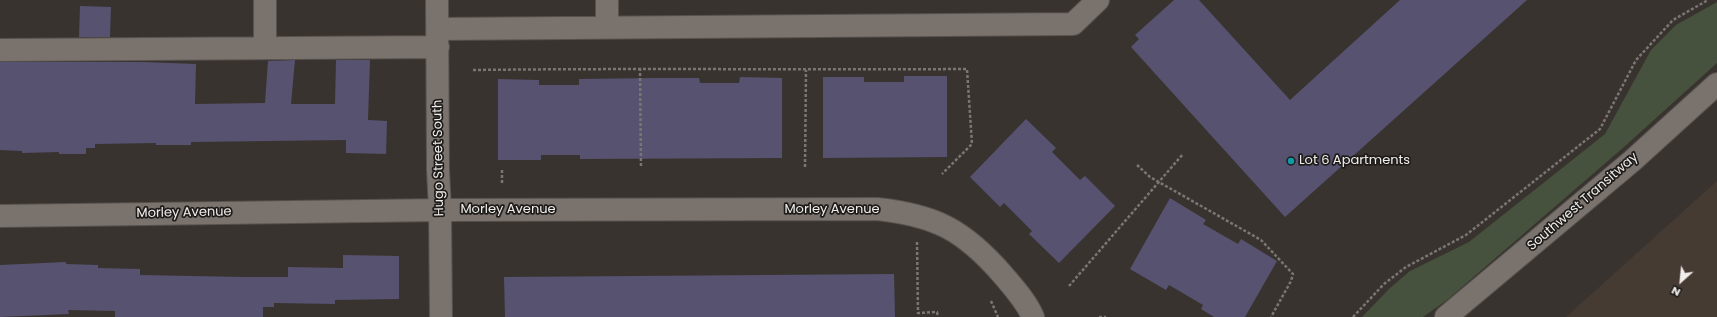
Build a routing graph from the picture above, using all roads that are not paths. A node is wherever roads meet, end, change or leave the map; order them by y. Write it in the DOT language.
graph roads {
  1 [pos="265,0"];
  2 [pos="438,0"];
  3 [pos="607,0"];
  4 [pos="1098,0"];
  5 [pos="607,27"];
  6 [pos="438,38"];
  7 [pos="265,48"];
  8 [pos="0,50"];
  9 [pos="1717,84"];
  10 [pos="440,210"];
  11 [pos="0,216"];
  12 [pos="998,269"];
  13 [pos="442,317"];
  14 [pos="1021,317"];
  15 [pos="1033,317"];
  16 [pos="1446,317"];
  1 -- 7 [label="street"];
  2 -- 6 [label="street, Hugo Street South"];
  3 -- 5 [label="street"];
  4 -- 5 [label="street"];
  5 -- 6 [label="street"];
  6 -- 7 [label="street"];
  6 -- 10 [label="street, Hugo Street South"];
  7 -- 8 [label="street"];
  9 -- 16 [label="street, Southwest Transitway"];
  10 -- 11 [label="street, Morley Avenue"];
  10 -- 12 [label="street, Morley Avenue"];
  10 -- 13 [label="street, Hugo Street South"];
  12 -- 14 [label="street"];
  12 -- 15 [label="street"];
}
